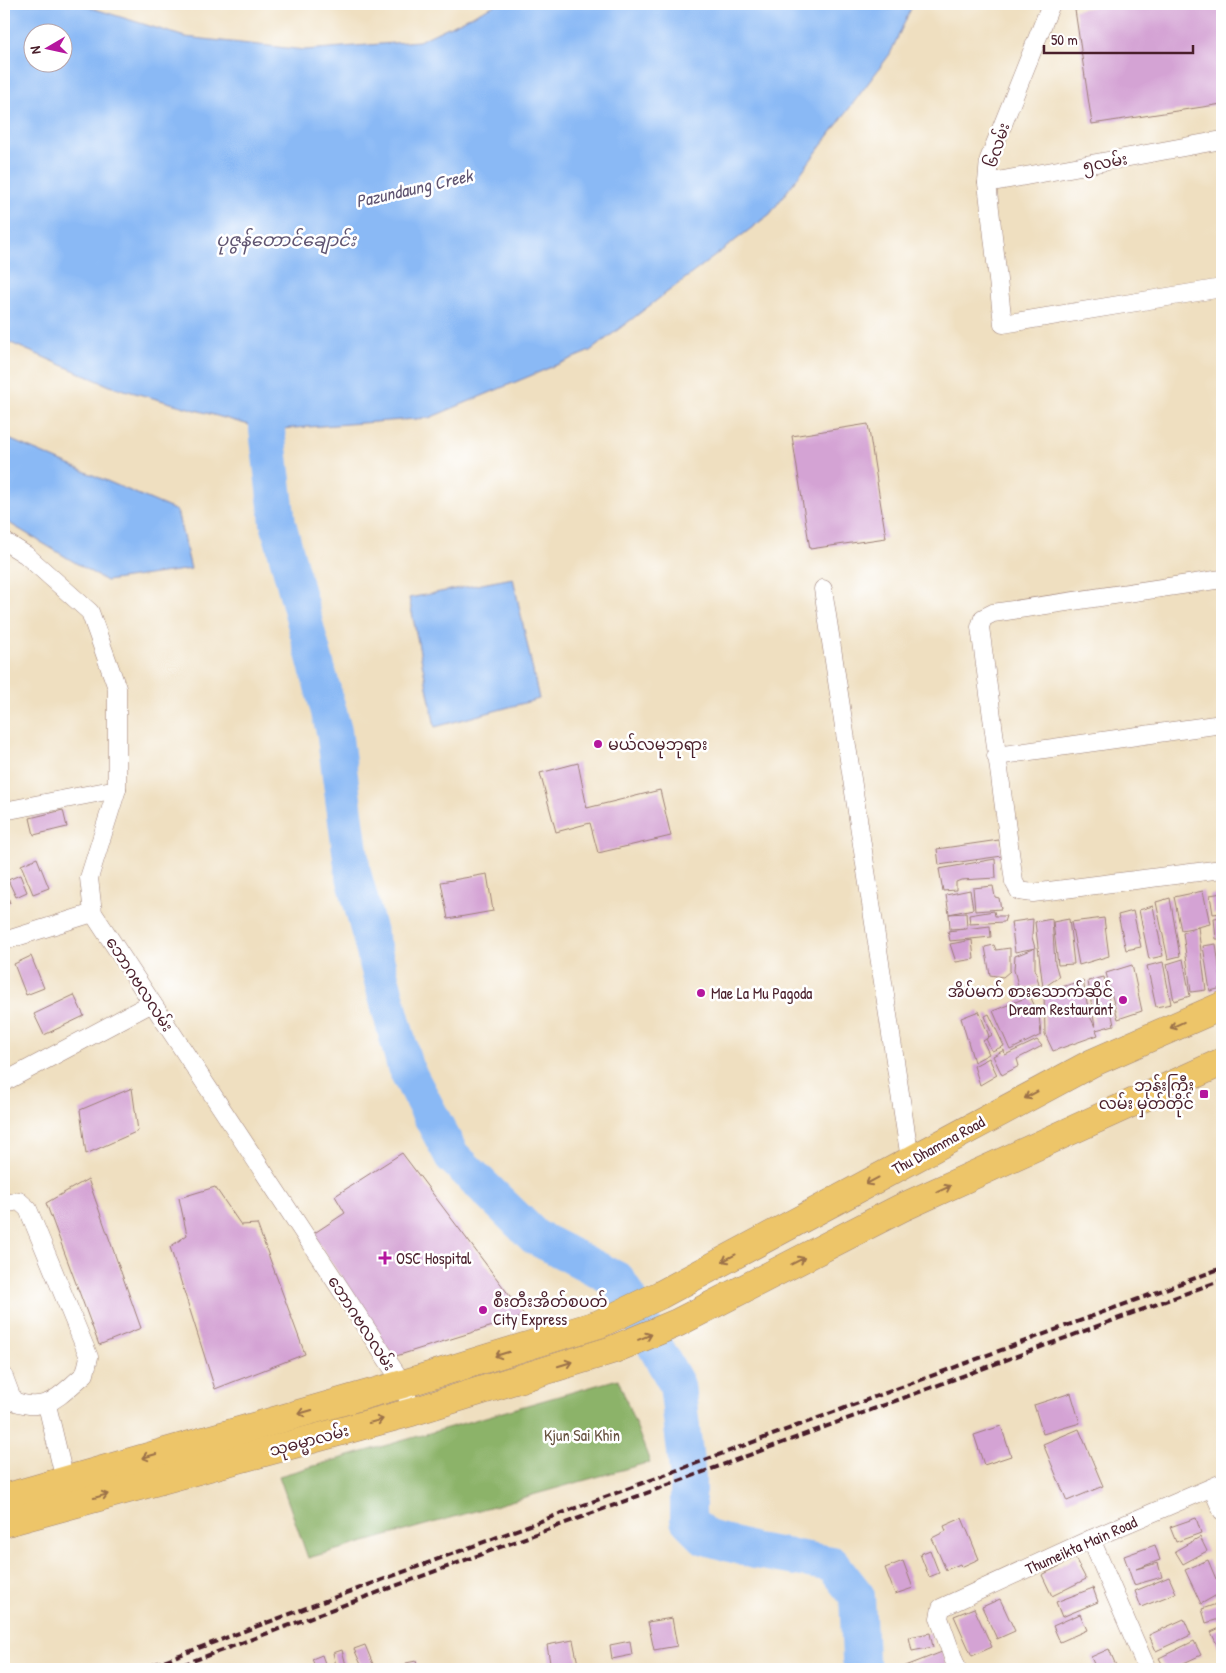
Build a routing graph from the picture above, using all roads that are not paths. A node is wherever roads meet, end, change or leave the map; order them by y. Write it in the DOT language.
graph roads {
  1 [pos="1051,4"];
  2 [pos="1222,140"];
  3 [pos="987,183"];
  4 [pos="1222,288"];
  5 [pos="4,541"];
  6 [pos="1222,578"];
  7 [pos="823,589"];
  8 [pos="1222,724"];
  9 [pos="996,756"];
  10 [pos="117,789"];
  11 [pos="4,811"];
  12 [pos="1222,869"];
  13 [pos="93,913"];
  14 [pos="4,941"];
  15 [pos="152,1004"];
  16 [pos="1222,1006"];
  17 [pos="1222,1062"];
  18 [pos="4,1082"];
  19 [pos="910,1159"];
  20 [pos="4,1204"];
  21 [pos="599,1324"];
  22 [pos="528,1346"];
  23 [pos="538,1373"];
  24 [pos="4,1377"];
  25 [pos="403,1384"];
  26 [pos="47,1405"];
  27 [pos="412,1412"];
  28 [pos="227,1434"];
  29 [pos="234,1460"];
  30 [pos="1217,1486"];
  31 [pos="68,1492"];
  32 [pos="4,1498"];
  33 [pos="1222,1511"];
  34 [pos="4,1523"];
  35 [pos="1091,1539"];
  36 [pos="956,1665"];
  37 [pos="1147,1669"];
  1 -- 3 [label="street, ၆လမ်း"];
  2 -- 3 [label="street, ၅လမ်း"];
  3 -- 4 [label="street, ၆လမ်း"];
  5 -- 10 [label="street, ဘောဂဗလလမ်း"];
  6 -- 9 [label="street"];
  7 -- 19 [label="street"];
  8 -- 9 [label="street"];
  9 -- 12 [label="street"];
  10 -- 11 [label="street"];
  10 -- 13 [label="street, ဘောဂဗလလမ်း"];
  13 -- 14 [label="street"];
  13 -- 15 [label="street, ဘောဂဗလလမ်း"];
  15 -- 18 [label="street"];
  15 -- 25 [label="street, ဘောဂဗလလမ်း"];
  16 -- 19 [label="main road, Thu Dhamma Road, one-way"];
  23 -- 17 [label="main road, သုဓမ္မာလမ်း, one-way"];
  19 -- 21 [label="main road, Thu Dhamma Road, one-way"];
  20 -- 26 [label="street"];
  21 -- 22 [label="main road, သုဓမ္မာလမ်း"];
  22 -- 23 [label="main road"];
  22 -- 25 [label="main road, သုဓမ္မာလမ်း, one-way"];
  23 -- 27 [label="main road, သုဓမ္မာလမ်း"];
  24 -- 26 [label="street"];
  25 -- 27 [label="street, ဘောဂဗလလမ်း"];
  25 -- 28 [label="main road, သုဓမ္မာလမ်း, one-way"];
  26 -- 31 [label="street"];
  29 -- 27 [label="main road, သုဓမ္မာလမ်း, one-way"];
  28 -- 29 [label="main road"];
  28 -- 31 [label="main road, သုဓမ္မာလမ်း, one-way"];
  31 -- 29 [label="main road, သုဓမ္မာလမ်း, one-way"];
  30 -- 33 [label="street"];
  30 -- 35 [label="street, Thumeikta Main Road"];
  31 -- 32 [label="main road, သုဓမ္မာလမ်း"];
  31 -- 34 [label="main road, သုဓမ္မာလမ်း"];
  35 -- 36 [label="street, Thumeikta Main Road"];
  35 -- 37 [label="street"];
}
